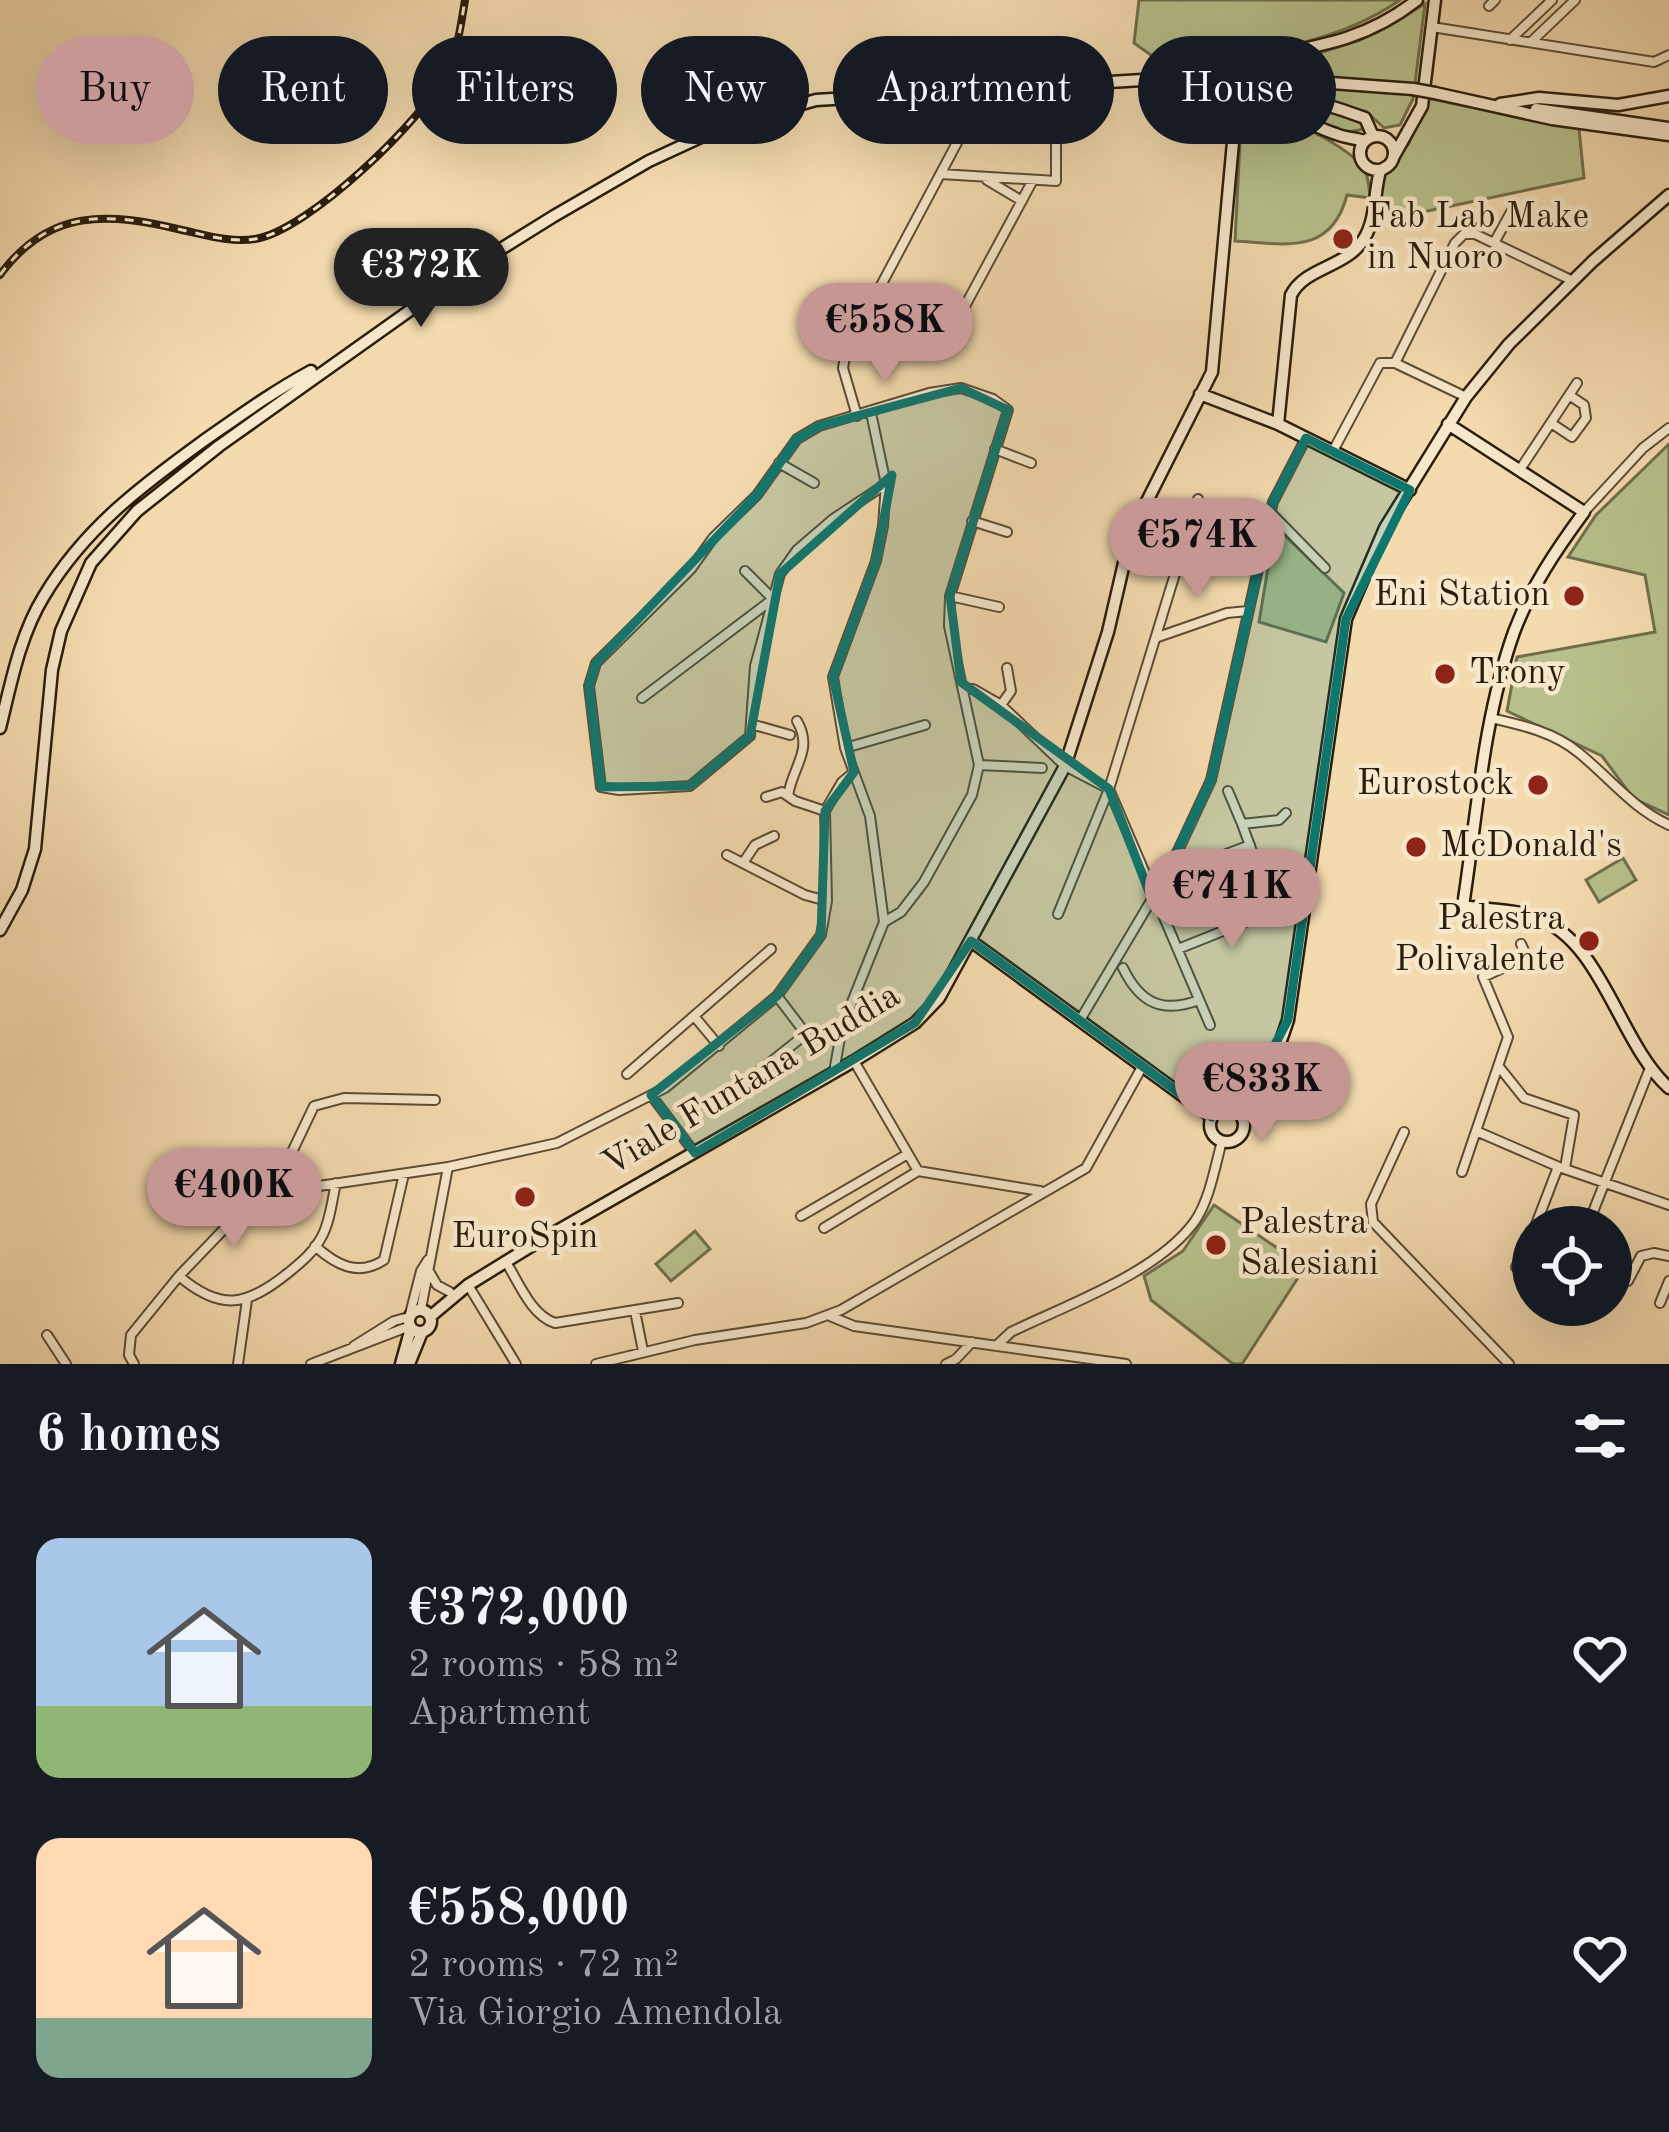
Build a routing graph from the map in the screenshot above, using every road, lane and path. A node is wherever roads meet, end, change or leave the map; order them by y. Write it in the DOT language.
graph roads {
  1 [pos="1417,0"];
  2 [pos="1435,0"];
  3 [pos="1552,0"];
  4 [pos="1575,0"];
  5 [pos="1432,27"];
  6 [pos="1510,40"];
  7 [pos="1336,43"];
  8 [pos="1530,43"];
  9 [pos="1669,55"];
  10 [pos="1138,81"];
  11 [pos="1336,82"];
  12 [pos="1669,96"];
  13 [pos="1506,106"];
  14 [pos="1336,107"];
  15 [pos="1341,109"];
  16 [pos="1336,126"];
  17 [pos="1669,131"];
  18 [pos="1336,132"];
  19 [pos="1407,133"];
  20 [pos="1374,138"];
  21 [pos="1336,141"];
  22 [pos="957,144"];
  23 [pos="1056,144"];
  24 [pos="1233,144"];
  25 [pos="1394,156"];
  26 [pos="1364,160"];
  27 [pos="1386,167"];
  28 [pos="940,174"];
  29 [pos="981,177"];
  30 [pos="1033,180"];
  31 [pos="1669,195"];
  32 [pos="1374,197"];
  33 [pos="1022,201"];
  34 [pos="1515,205"];
  35 [pos="1494,243"];
  36 [pos="1573,281"];
  37 [pos="947,323"];
  38 [pos="351,350"];
  39 [pos="1395,363"];
  40 [pos="1577,383"];
  41 [pos="1200,394"];
  42 [pos="1569,395"];
  43 [pos="1466,397"];
  44 [pos="871,413"];
  45 [pos="856,416"];
  46 [pos="1551,423"];
  47 [pos="1278,424"];
  48 [pos="1448,424"];
  49 [pos="1669,428"];
  50 [pos="1306,438"];
  51 [pos="995,449"];
  52 [pos="1333,451"];
  53 [pos="778,463"];
  54 [pos="1031,463"];
  55 [pos="1519,471"];
  56 [pos="814,483"];
  57 [pos="886,484"];
  58 [pos="1410,490"];
  59 [pos="1198,499"];
  60 [pos="1270,512"];
  61 [pos="1584,512"];
  62 [pos="1137,518"];
  63 [pos="972,521"];
  64 [pos="1007,532"];
  65 [pos="1189,534"];
  66 [pos="1325,568"];
  67 [pos="745,572"];
  68 [pos="950,596"];
  69 [pos="773,599"];
  70 [pos="999,607"];
  71 [pos="1248,611"];
  72 [pos="746,618"];
  73 [pos="767,624"];
  74 [pos="1156,637"];
  75 [pos="1007,668"];
  76 [pos="963,688"];
  77 [pos="642,698"];
  78 [pos="1001,706"];
  79 [pos="1491,718"];
  80 [pos="797,721"];
  81 [pos="751,724"];
  82 [pos="925,725"];
  83 [pos="0,728"];
  84 [pos="790,735"];
  85 [pos="845,748"];
  86 [pos="979,765"];
  87 [pos="1065,766"];
  88 [pos="1042,768"];
  89 [pos="854,772"];
  90 [pos="1108,789"];
  91 [pos="1228,791"];
  92 [pos="788,796"];
  93 [pos="766,797"];
  94 [pos="825,811"];
  95 [pos="1286,813"];
  96 [pos="1242,824"];
  97 [pos="1669,825"];
  98 [pos="774,836"];
  99 [pos="1250,845"];
  100 [pos="727,855"];
  101 [pos="743,863"];
  102 [pos="1181,871"];
  103 [pos="1154,895"];
  104 [pos="827,901"];
  105 [pos="1058,914"];
  106 [pos="1164,917"];
  107 [pos="1281,918"];
  108 [pos="884,922"];
  109 [pos="0,930"];
  110 [pos="971,941"];
  111 [pos="1521,944"];
  112 [pos="771,949"];
  113 [pos="1178,949"];
  114 [pos="1123,968"];
  115 [pos="777,996"];
  116 [pos="1199,1000"];
  117 [pos="694,1016"];
  118 [pos="1080,1020"];
  119 [pos="1210,1025"];
  120 [pos="719,1046"];
  121 [pos="854,1061"];
  122 [pos="1142,1067"];
  123 [pos="1500,1068"];
  124 [pos="1650,1068"];
  125 [pos="834,1073"];
  126 [pos="626,1074"];
  127 [pos="738,1088"];
  128 [pos="1669,1088"];
  129 [pos="651,1095"];
  130 [pos="435,1100"];
  131 [pos="1239,1112"];
  132 [pos="1212,1117"];
  133 [pos="1476,1131"];
  134 [pos="1404,1132"];
  135 [pos="1222,1141"];
  136 [pos="695,1153"];
  137 [pos="906,1155"];
  138 [pos="448,1167"];
  139 [pos="1562,1168"];
  140 [pos="918,1171"];
  141 [pos="1462,1172"];
  142 [pos="404,1173"];
  143 [pos="1606,1182"];
  144 [pos="336,1183"];
  145 [pos="1040,1192"];
  146 [pos="258,1195"];
  147 [pos="1669,1205"];
  148 [pos="1545,1206"];
  149 [pos="1596,1206"];
  150 [pos="801,1216"];
  151 [pos="824,1228"];
  152 [pos="315,1246"];
  153 [pos="1669,1256"];
  154 [pos="429,1258"];
  155 [pos="506,1262"];
  156 [pos="429,1272"];
  157 [pos="1632,1273"];
  158 [pos="179,1276"];
  159 [pos="1669,1281"];
  160 [pos="468,1285"];
  161 [pos="450,1292"];
  162 [pos="248,1300"];
  163 [pos="678,1303"];
  164 [pos="1660,1303"];
  165 [pos="634,1311"];
  166 [pos="829,1316"];
  167 [pos="417,1319"];
  168 [pos="386,1334"];
  169 [pos="47,1335"];
  170 [pos="972,1341"];
  171 [pos="996,1346"];
  172 [pos="353,1347"];
  173 [pos="644,1351"];
  174 [pos="405,1360"];
  175 [pos="513,1360"];
  176 [pos="626,1361"];
  177 [pos="60,1362"];
  178 [pos="134,1364"];
  179 [pos="238,1364"];
  180 [pos="311,1364"];
  181 [pos="496,1364"];
  182 [pos="596,1364"];
  183 [pos="946,1364"];
  184 [pos="1126,1364"];
  185 [pos="1509,1364"];
  1 -- 7 [label="main road"];
  2 -- 5 [label="main road"];
  3 -- 6 [label="street"];
  4 -- 8 [label="street"];
  5 -- 6 [label="street"];
  5 -- 19 [label="main road"];
  6 -- 8 [label="street"];
  8 -- 9 [label="street"];
  10 -- 38 [label="main road"];
  11 -- 13 [label="main road, bridge"];
  12 -- 13 [label="main road"];
  13 -- 17 [label="main road"];
  14 -- 15 [label="main road"];
  15 -- 16 [label="main road"];
  15 -- 20 [label="main road"];
  18 -- 20 [label="main road, Viale Funtana Buddia"];
  19 -- 20 [label="main road, Viale Funtana Buddia"];
  19 -- 25 [label="main road"];
  20 -- 25 [label="main road"];
  20 -- 26 [label="main road"];
  21 -- 26 [label="main road, Viale Funtana Buddia"];
  22 -- 28 [label="street"];
  23 -- 30 [label="street"];
  24 -- 41 [label="main road, Viale Funtana Buddia"];
  25 -- 27 [label="main road"];
  26 -- 27 [label="main road"];
  26 -- 32 [label="main road"];
  27 -- 32 [label="main road"];
  28 -- 29 [label="street"];
  28 -- 45 [label="street"];
  29 -- 30 [label="street"];
  29 -- 33 [label="street"];
  30 -- 33 [label="street"];
  31 -- 36 [label="main road"];
  32 -- 47 [label="main road"];
  33 -- 37 [label="street"];
  34 -- 35 [label="street"];
  35 -- 36 [label="street"];
  35 -- 39 [label="street"];
  36 -- 43 [label="main road"];
  37 -- 37 [label="street"];
  38 -- 83 [label="main road"];
  38 -- 109 [label="main road"];
  39 -- 43 [label="street"];
  39 -- 52 [label="street"];
  40 -- 42 [label="street"];
  41 -- 47 [label="main road"];
  41 -- 62 [label="main road, Viale Funtana Buddia"];
  42 -- 46 [label="street"];
  42 -- 46 [label="street"];
  43 -- 48 [label="main road"];
  44 -- 45 [label="street"];
  44 -- 51 [label="street"];
  44 -- 57 [label="street"];
  45 -- 53 [label="street"];
  46 -- 55 [label="street"];
  47 -- 50 [label="main road"];
  48 -- 55 [label="main road"];
  48 -- 58 [label="main road"];
  49 -- 61 [label="street"];
  50 -- 52 [label="main road"];
  50 -- 60 [label="street"];
  51 -- 54 [label="street"];
  51 -- 63 [label="street"];
  52 -- 58 [label="main road"];
  53 -- 56 [label="street"];
  53 -- 81 [label="street"];
  55 -- 61 [label="main road"];
  57 -- 69 [label="street"];
  57 -- 85 [label="street"];
  58 -- 131 [label="main road"];
  59 -- 65 [label="street"];
  60 -- 66 [label="street"];
  60 -- 71 [label="street"];
  61 -- 79 [label="main road"];
  62 -- 65 [label="street"];
  62 -- 87 [label="main road, Viale Funtana Buddia"];
  63 -- 64 [label="street"];
  63 -- 68 [label="street"];
  65 -- 74 [label="street"];
  67 -- 69 [label="street"];
  68 -- 70 [label="street"];
  68 -- 76 [label="street"];
  69 -- 72 [label="street"];
  69 -- 73 [label="street"];
  71 -- 74 [label="street"];
  71 -- 103 [label="street"];
  72 -- 73 [label="street"];
  72 -- 77 [label="street"];
  73 -- 81 [label="street"];
  74 -- 90 [label="street"];
  75 -- 78 [label="street"];
  76 -- 78 [label="street"];
  76 -- 86 [label="street"];
  78 -- 87 [label="street"];
  79 -- 97 [label="street"];
  79 -- 124 [label="main road"];
  80 -- 92 [label="street"];
  81 -- 84 [label="street"];
  82 -- 85 [label="street"];
  85 -- 89 [label="street"];
  86 -- 88 [label="street"];
  86 -- 108 [label="street"];
  87 -- 90 [label="street"];
  87 -- 110 [label="main road, Viale Funtana Buddia"];
  89 -- 94 [label="street"];
  89 -- 108 [label="street"];
  90 -- 103 [label="street"];
  90 -- 105 [label="street"];
  91 -- 96 [label="street"];
  92 -- 93 [label="street"];
  92 -- 94 [label="street"];
  94 -- 104 [label="street"];
  95 -- 96 [label="street"];
  96 -- 99 [label="street"];
  98 -- 101 [label="street"];
  99 -- 102 [label="street"];
  99 -- 106 [label="street"];
  100 -- 101 [label="street"];
  101 -- 104 [label="street"];
  103 -- 106 [label="street"];
  103 -- 118 [label="street"];
  104 -- 115 [label="street"];
  106 -- 113 [label="street"];
  107 -- 113 [label="street"];
  108 -- 125 [label="street"];
  110 -- 118 [label="main road"];
  110 -- 121 [label="main road, Viale Funtana Buddia"];
  111 -- 123 [label="street"];
  112 -- 117 [label="street"];
  113 -- 116 [label="street"];
  114 -- 116 [label="street"];
  115 -- 120 [label="street"];
  115 -- 127 [label="street"];
  116 -- 119 [label="street"];
  117 -- 120 [label="street"];
  117 -- 126 [label="street"];
  118 -- 122 [label="main road"];
  120 -- 129 [label="street"];
  121 -- 125 [label="main road, Viale Funtana Buddia"];
  121 -- 137 [label="street"];
  122 -- 132 [label="main road"];
  122 -- 145 [label="street"];
  123 -- 133 [label="street"];
  123 -- 139 [label="street"];
  124 -- 128 [label="main road"];
  124 -- 143 [label="street"];
  125 -- 136 [label="main road, Viale Funtana Buddia"];
  129 -- 136 [label="street"];
  129 -- 138 [label="street"];
  130 -- 146 [label="street"];
  131 -- 132 [label="main road"];
  131 -- 135 [label="main road"];
  132 -- 135 [label="main road"];
  133 -- 139 [label="street"];
  133 -- 141 [label="street"];
  134 -- 185 [label="street"];
  135 -- 171 [label="street"];
  136 -- 155 [label="main road, Viale Funtana Buddia"];
  137 -- 140 [label="street"];
  137 -- 150 [label="street"];
  138 -- 142 [label="street"];
  138 -- 154 [label="street"];
  139 -- 143 [label="street"];
  139 -- 148 [label="street"];
  140 -- 145 [label="street"];
  140 -- 151 [label="street"];
  142 -- 144 [label="street"];
  142 -- 152 [label="street"];
  143 -- 147 [label="street"];
  143 -- 149 [label="street"];
  144 -- 146 [label="street"];
  144 -- 152 [label="street"];
  145 -- 166 [label="street"];
  146 -- 158 [label="street"];
  152 -- 162 [label="street"];
  153 -- 157 [label="street"];
  154 -- 156 [label="street"];
  154 -- 167 [label="street"];
  155 -- 160 [label="main road, Viale Funtana Buddia"];
  155 -- 165 [label="street"];
  156 -- 161 [label="street"];
  156 -- 167 [label="street"];
  158 -- 162 [label="street"];
  158 -- 178 [label="street"];
  159 -- 164 [label="street"];
  160 -- 161 [label="main road, Viale Funtana Buddia"];
  160 -- 167 [label="main road, Viale Funtana Buddia"];
  160 -- 175 [label="street"];
  161 -- 167 [label="main road, Viale Funtana Buddia"];
  162 -- 179 [label="street"];
  163 -- 165 [label="street"];
  165 -- 173 [label="street"];
  166 -- 170 [label="street"];
  166 -- 173 [label="street"];
  167 -- 168 [label="street"];
  167 -- 172 [label="street"];
  167 -- 174 [label="main road"];
  168 -- 172 [label="street"];
  168 -- 174 [label="street"];
  169 -- 177 [label="street"];
  170 -- 171 [label="street"];
  170 -- 183 [label="street"];
  171 -- 184 [label="street"];
  172 -- 180 [label="street"];
  173 -- 176 [label="street"];
  175 -- 181 [label="street"];
  176 -- 182 [label="street"];
}
